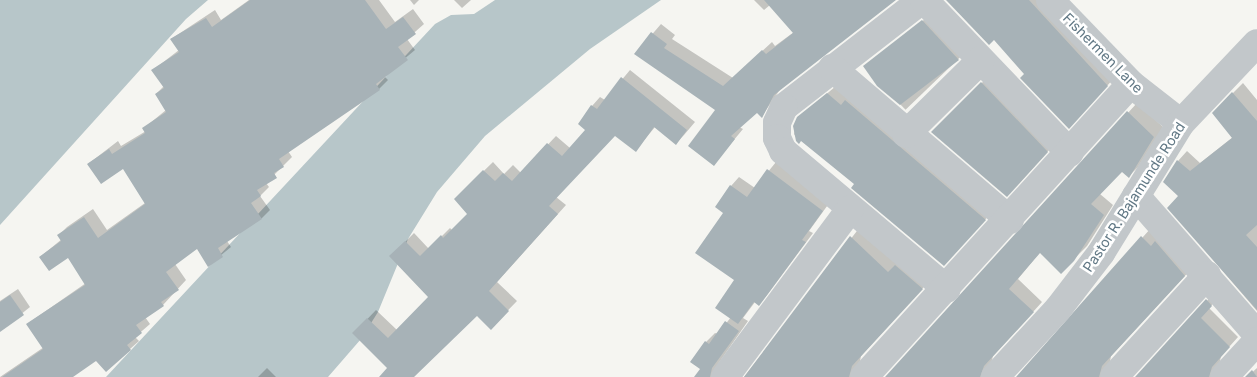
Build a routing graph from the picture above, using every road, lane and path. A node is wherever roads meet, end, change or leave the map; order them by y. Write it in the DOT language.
graph roads {
  1 [pos="923,0"];
  2 [pos="1050,0"];
  3 [pos="1257,43"];
  4 [pos="981,60"];
  5 [pos="832,68"];
  6 [pos="1131,84"];
  7 [pos="1181,123"];
  8 [pos="906,134"];
  9 [pos="1070,153"];
  10 [pos="1136,196"];
  11 [pos="850,209"];
  12 [pos="1010,220"];
  13 [pos="1207,275"];
  14 [pos="947,289"];
  15 [pos="1257,334"];
  16 [pos="1257,341"];
  17 [pos="725,377"];
  18 [pos="864,377"];
  19 [pos="995,377"];
  20 [pos="1114,377"];
  21 [pos="1224,377"];
  1 -- 4 [label="street"];
  1 -- 5 [label="street"];
  2 -- 6 [label="street, Fishermen Lane"];
  3 -- 7 [label="street, Pastor R. Bajamunde Road"];
  4 -- 8 [label="street"];
  4 -- 9 [label="street"];
  5 -- 8 [label="street"];
  5 -- 11 [label="street"];
  6 -- 7 [label="street, Fishermen Lane"];
  6 -- 9 [label="street"];
  7 -- 10 [label="street, Pastor R. Bajamunde Road"];
  8 -- 12 [label="street"];
  9 -- 12 [label="street"];
  10 -- 13 [label="street"];
  10 -- 19 [label="street, Pastor R. Bajamunde Road"];
  11 -- 14 [label="street"];
  11 -- 17 [label="street"];
  12 -- 14 [label="street"];
  13 -- 15 [label="street"];
  13 -- 20 [label="street"];
  14 -- 18 [label="street"];
  16 -- 21 [label="street"];
}
